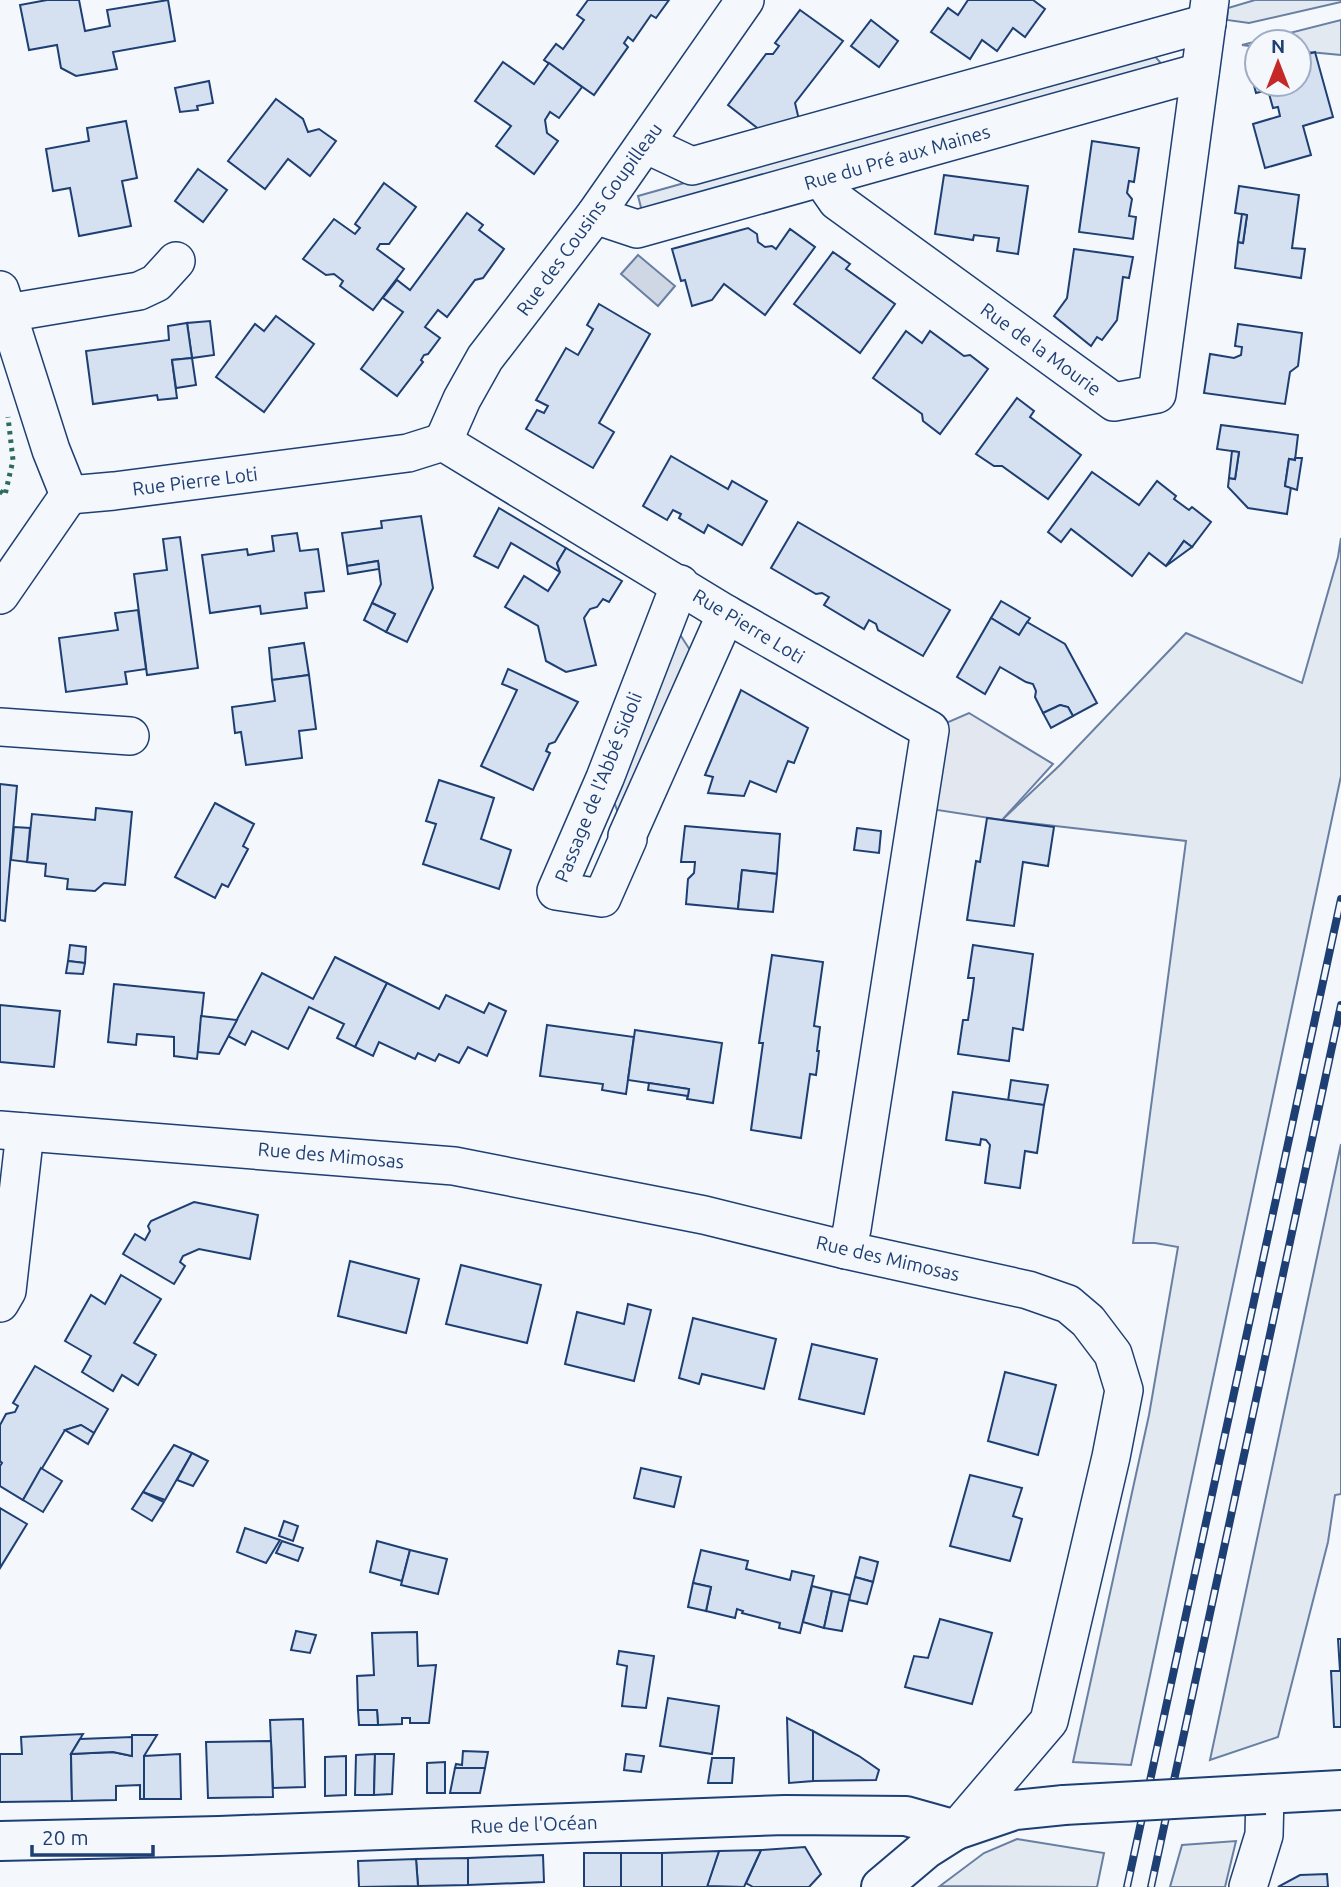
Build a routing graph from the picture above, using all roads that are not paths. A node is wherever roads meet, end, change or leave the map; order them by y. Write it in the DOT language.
graph roads {
  1 [pos="745,0"];
  2 [pos="1205,34"];
  3 [pos="645,144"];
  4 [pos="821,178"];
  5 [pos="595,215"];
  6 [pos="176,261"];
  7 [pos="4,301"];
  8 [pos="443,442"];
  9 [pos="69,495"];
  10 [pos="680,584"];
  11 [pos="0,596"];
  12 [pos="726,614"];
  13 [pos="0,727"];
  14 [pos="130,736"];
  15 [pos="13,1131"];
  16 [pos="846,1250"];
  17 [pos="0,1303"];
  18 [pos="1341,1790"];
  19 [pos="1265,1794"];
  20 [pos="956,1830"];
  21 [pos="0,1841"];
  22 [pos="881,1887"];
  23 [pos="1248,1887"];
  1 -- 3 [label="street, Rue des Cousins Goupilleau"];
  2 -- 3 [label="street"];
  2 -- 4 [label="street, Rue du Pré aux Maines"];
  2 -- 4 [label="street, Rue de la Mourie"];
  3 -- 5 [label="street, Rue des Cousins Goupilleau"];
  4 -- 5 [label="street, Rue du Pré aux Maines"];
  5 -- 8 [label="street, Rue des Cousins Goupilleau"];
  6 -- 7 [label="street"];
  7 -- 9 [label="street"];
  8 -- 9 [label="street, Rue Pierre Loti"];
  8 -- 10 [label="street, Rue Pierre Loti"];
  9 -- 11 [label="street"];
  10 -- 12 [label="street, Rue Pierre Loti"];
  10 -- 12 [label="street, Passage de l'Abbé Sidoli"];
  12 -- 16 [label="street, Rue Pierre Loti"];
  13 -- 14 [label="street"];
  15 -- 16 [label="street, Rue des Mimosas"];
  15 -- 17 [label="street"];
  16 -- 20 [label="street, Rue des Mimosas"];
  18 -- 19 [label="main road"];
  19 -- 20 [label="main road, bridge"];
  19 -- 23 [label="street"];
  20 -- 21 [label="main road, Rue de l'Océan"];
  20 -- 22 [label="main road"];
}
